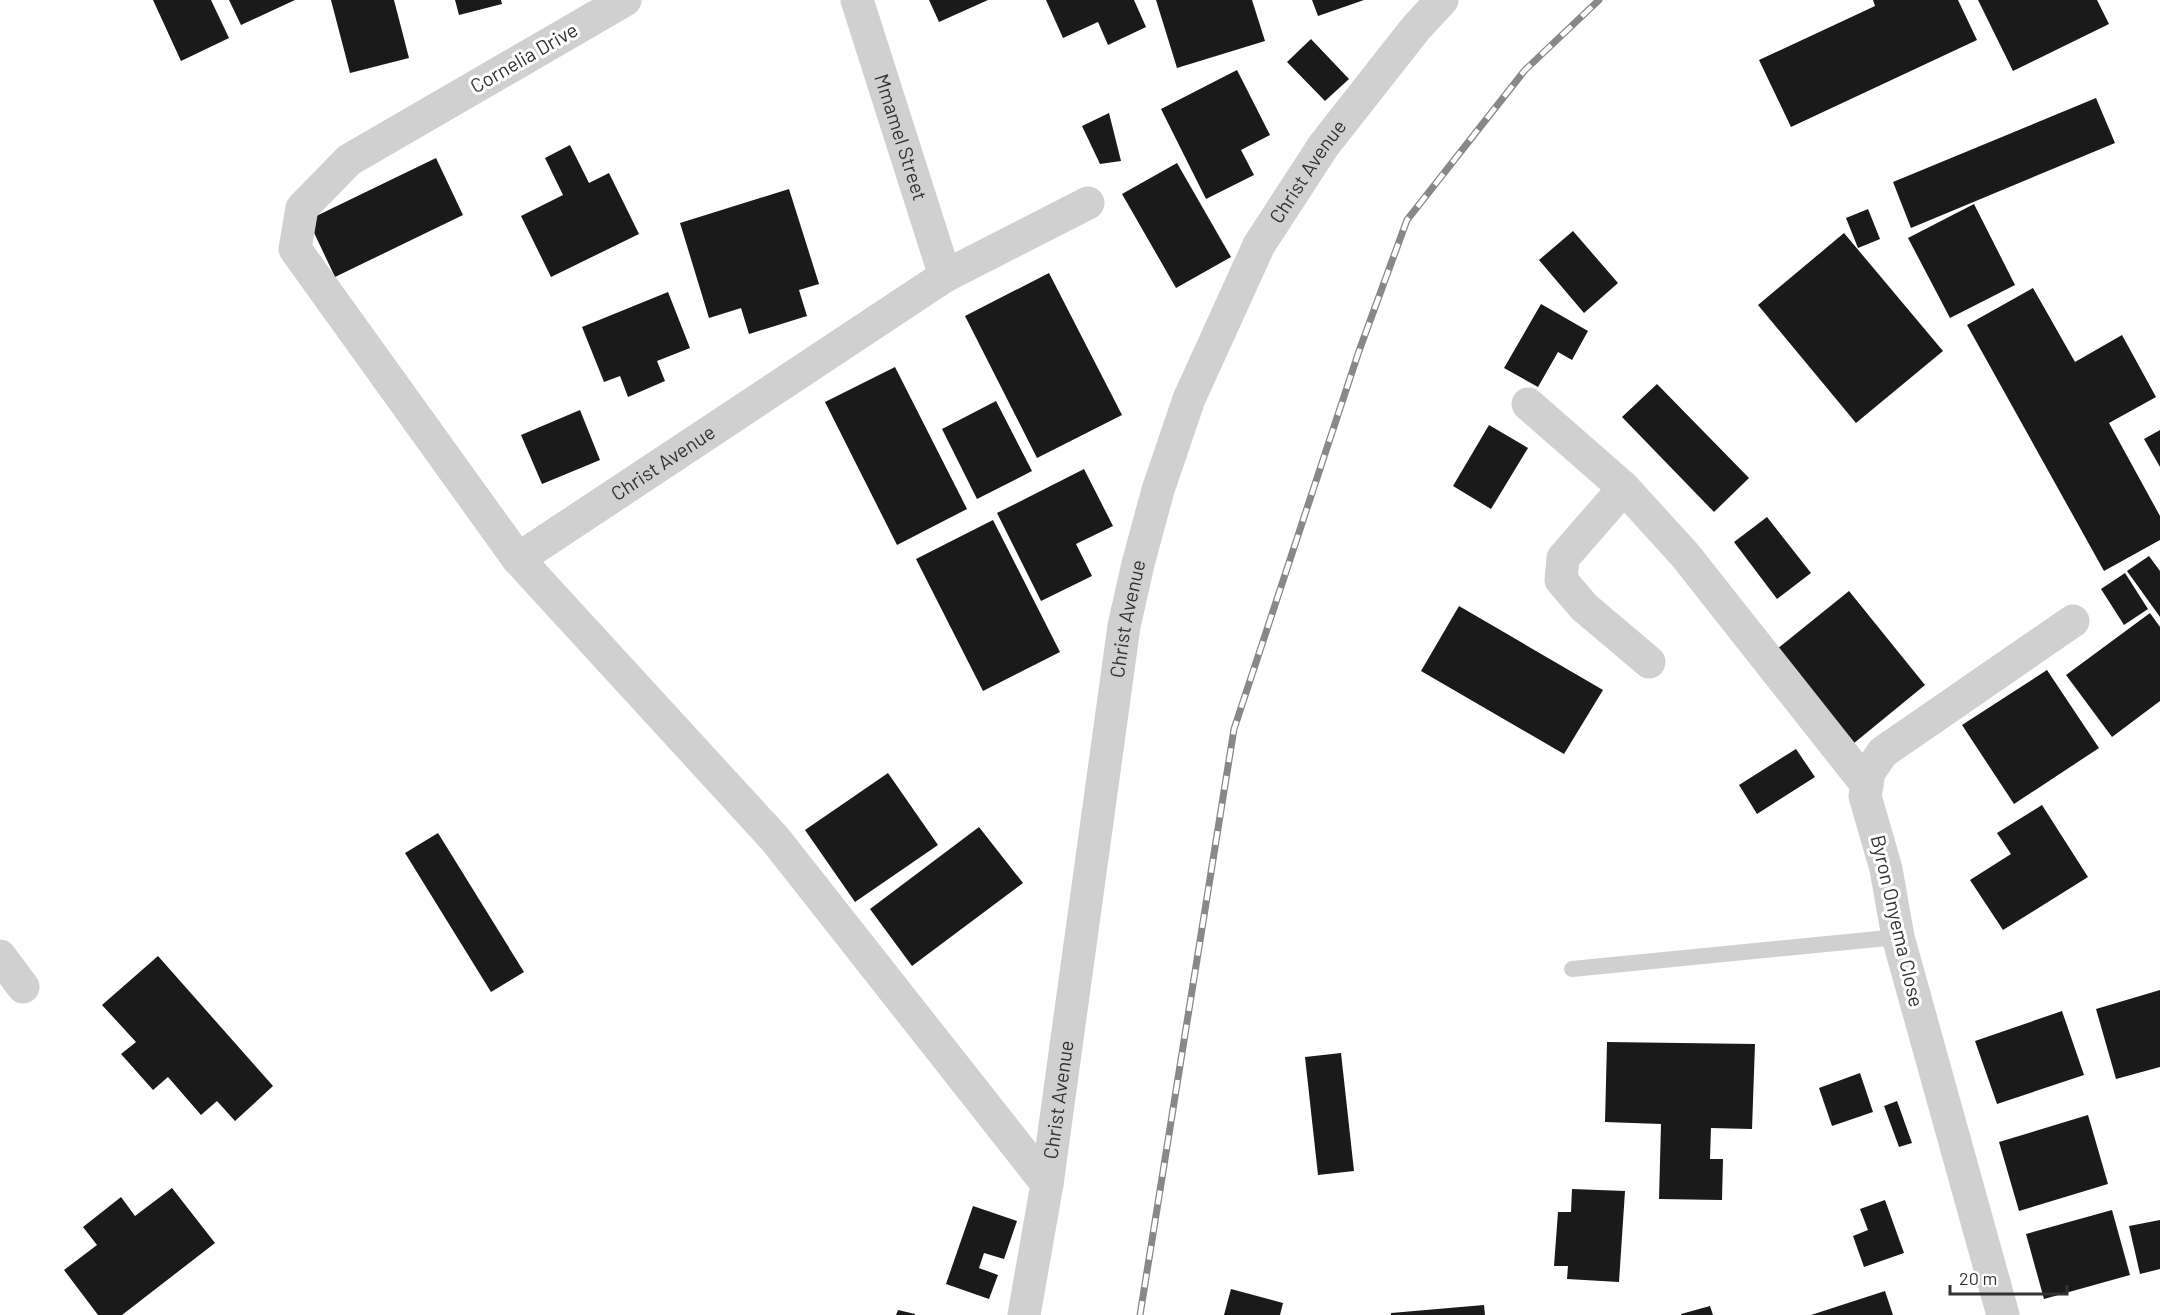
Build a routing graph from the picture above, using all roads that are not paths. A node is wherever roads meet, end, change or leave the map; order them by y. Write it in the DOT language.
graph roads {
  1 [pos="625,0"];
  2 [pos="857,0"];
  3 [pos="1442,0"];
  4 [pos="1088,203"];
  5 [pos="945,276"];
  6 [pos="1528,404"];
  7 [pos="1624,488"];
  8 [pos="518,559"];
  9 [pos="2073,621"];
  10 [pos="1649,662"];
  11 [pos="1867,785"];
  12 [pos="1898,937"];
  13 [pos="0,956"];
  14 [pos="1572,969"];
  15 [pos="23,987"];
  16 [pos="1047,1184"];
  17 [pos="1024,1315"];
  18 [pos="2003,1315"];
  1 -- 8 [label="street, Cornelia Drive"];
  2 -- 5 [label="street, Mmamel Street"];
  3 -- 16 [label="street, Christ Avenue"];
  4 -- 5 [label="street, Christ Avenue"];
  5 -- 8 [label="street, Christ Avenue"];
  6 -- 7 [label="street"];
  7 -- 10 [label="street"];
  7 -- 11 [label="street"];
  8 -- 16 [label="street, Cornelia Drive"];
  9 -- 11 [label="street, Byron Onyema Close"];
  11 -- 12 [label="street, Byron Onyema Close"];
  12 -- 14 [label="lane"];
  12 -- 18 [label="street, Byron Onyema Close"];
  13 -- 15 [label="street"];
  16 -- 17 [label="street, Christ Avenue"];
}
